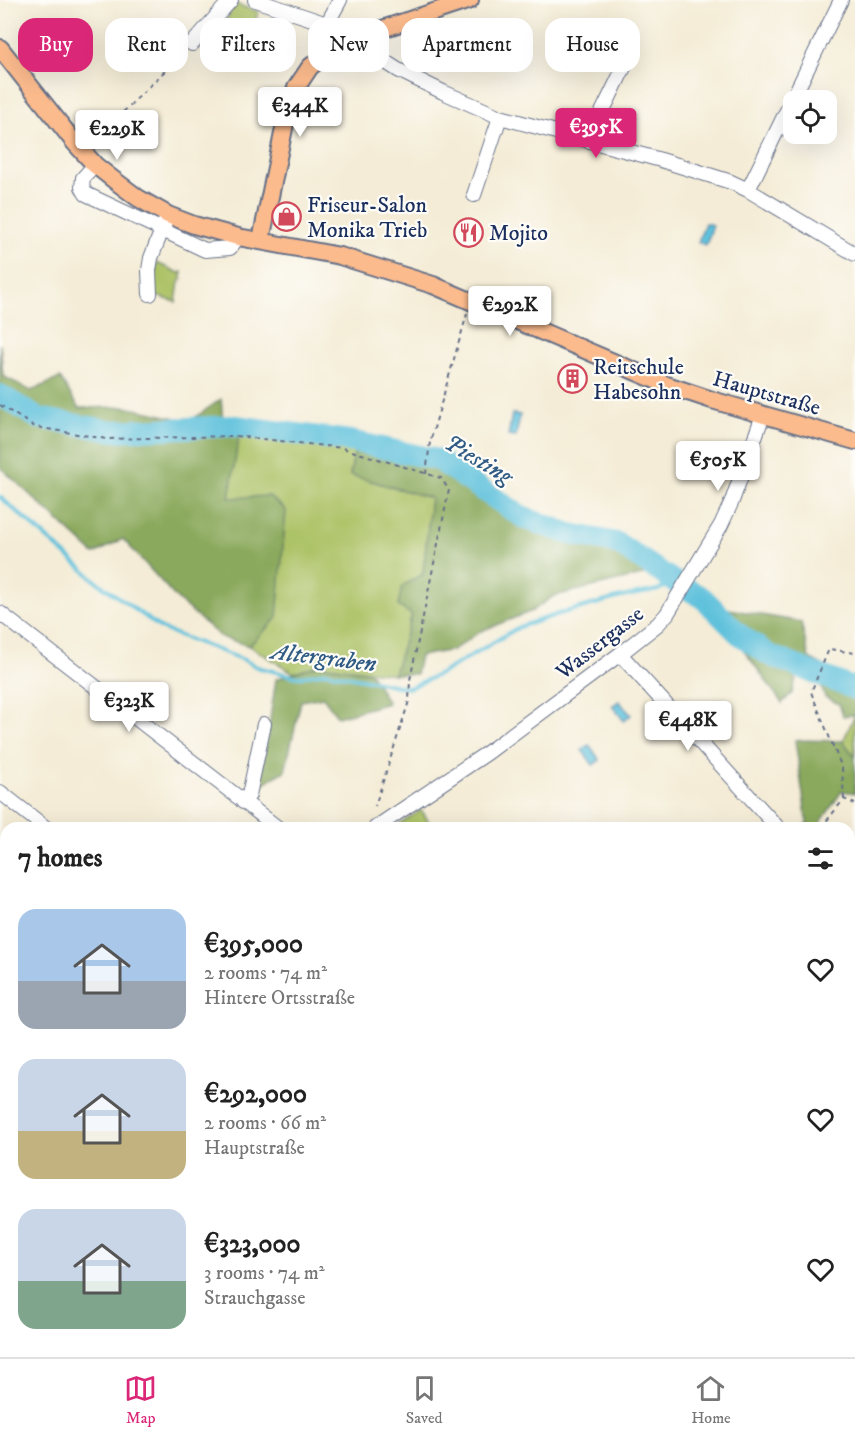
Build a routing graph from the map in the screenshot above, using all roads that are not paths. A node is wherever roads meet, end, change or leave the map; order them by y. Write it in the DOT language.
graph roads {
  1 [pos="231,0"];
  2 [pos="255,0"];
  3 [pos="340,0"];
  4 [pos="471,0"];
  5 [pos="841,0"];
  6 [pos="309,18"];
  7 [pos="330,18"];
  8 [pos="389,27"];
  9 [pos="192,44"];
  10 [pos="0,48"];
  11 [pos="389,65"];
  12 [pos="308,70"];
  13 [pos="621,72"];
  14 [pos="500,117"];
  15 [pos="588,141"];
  16 [pos="95,165"];
  17 [pos="748,190"];
  18 [pos="474,195"];
  19 [pos="138,198"];
  20 [pos="129,215"];
  21 [pos="165,222"];
  22 [pos="261,240"];
  23 [pos="855,254"];
  24 [pos="150,294"];
  25 [pos="763,415"];
  26 [pos="855,441"];
  27 [pos="0,613"];
  28 [pos="621,654"];
  29 [pos="264,724"];
  30 [pos="0,792"];
  31 [pos="243,802"];
  32 [pos="38,822"];
  33 [pos="270,822"];
  34 [pos="384,822"];
  35 [pos="773,822"];
  1 -- 9 [label="street"];
  2 -- 6 [label="street"];
  3 -- 7 [label="street"];
  4 -- 8 [label="main road"];
  5 -- 17 [label="street"];
  10 -- 16 [label="main road, Hauptstraße"];
  11 -- 14 [label="street"];
  12 -- 22 [label="main road"];
  13 -- 15 [label="street"];
  14 -- 15 [label="street"];
  14 -- 18 [label="street"];
  15 -- 17 [label="street"];
  16 -- 19 [label="main road, Hauptstraße"];
  16 -- 20 [label="street"];
  17 -- 23 [label="street"];
  19 -- 20 [label="street"];
  19 -- 21 [label="main road, Hauptstraße"];
  20 -- 21 [label="street"];
  21 -- 22 [label="main road, Hauptstraße"];
  21 -- 24 [label="street"];
  22 -- 25 [label="main road, Hauptstraße"];
  25 -- 26 [label="main road, Hauptstraße"];
  25 -- 28 [label="street, Wassergasse"];
  27 -- 31 [label="street"];
  28 -- 34 [label="street, Wassergasse"];
  28 -- 35 [label="street"];
  29 -- 31 [label="street"];
  30 -- 32 [label="street"];
  31 -- 33 [label="street"];
}
